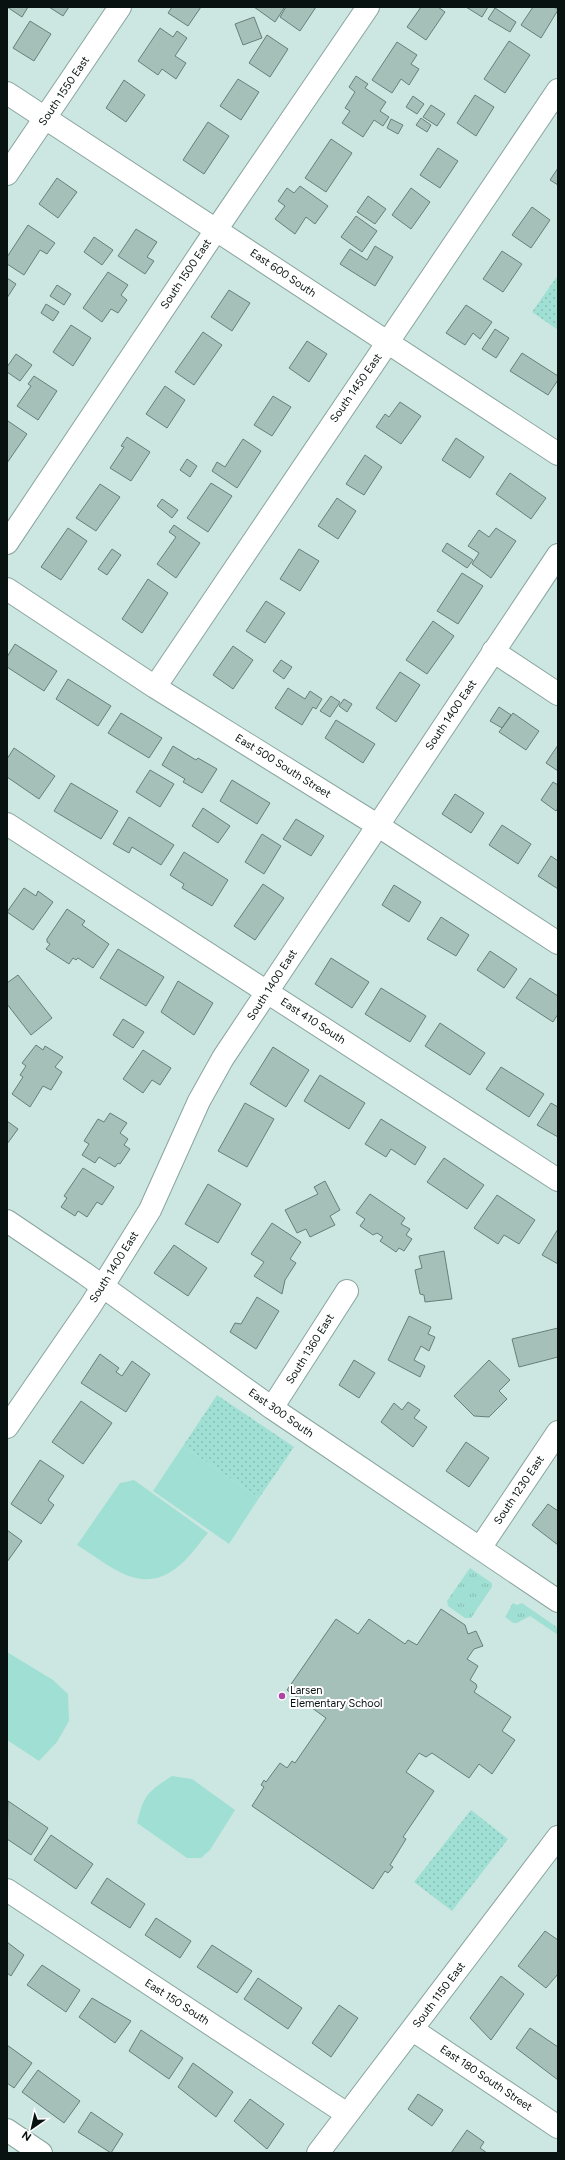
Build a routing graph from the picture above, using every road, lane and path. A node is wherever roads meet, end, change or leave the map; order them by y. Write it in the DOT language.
graph roads {
  1 [pos="120,7"];
  2 [pos="368,7"];
  3 [pos="558,90"];
  4 [pos="7,93"];
  5 [pos="46,117"];
  6 [pos="7,174"];
  7 [pos="216,230"];
  8 [pos="388,342"];
  9 [pos="558,454"];
  10 [pos="7,543"];
  11 [pos="558,555"];
  12 [pos="7,589"];
  13 [pos="494,651"];
  14 [pos="155,687"];
  15 [pos="558,694"];
  16 [pos="7,824"];
  17 [pos="377,825"];
  18 [pos="558,943"];
  19 [pos="267,991"];
  20 [pos="558,1180"];
  21 [pos="7,1221"];
  22 [pos="102,1287"];
  23 [pos="347,1291"];
  24 [pos="272,1408"];
  25 [pos="7,1427"];
  26 [pos="558,1432"];
  27 [pos="480,1548"];
  28 [pos="558,1602"];
  29 [pos="558,1837"];
  30 [pos="7,1890"];
  31 [pos="413,2030"];
  32 [pos="347,2114"];
  33 [pos="558,2127"];
  34 [pos="7,2130"];
  35 [pos="41,2153"];
  36 [pos="318,2153"];
  1 -- 5 [label="street, South 1550 East"];
  2 -- 7 [label="street, South 1500 East"];
  3 -- 8 [label="street, South 1450 East"];
  4 -- 5 [label="street, East 600 South"];
  5 -- 6 [label="street, South 1550 East"];
  5 -- 7 [label="street, East 600 South"];
  7 -- 8 [label="street, East 600 South"];
  7 -- 10 [label="street, South 1500 East"];
  8 -- 9 [label="street, East 600 South"];
  8 -- 14 [label="street, South 1450 East"];
  11 -- 13 [label="street, South 1400 East"];
  12 -- 14 [label="street, East 500 South Street"];
  13 -- 15 [label="street"];
  13 -- 17 [label="street, South 1400 East"];
  14 -- 17 [label="street, East 500 South Street"];
  16 -- 19 [label="street, East 410 South"];
  17 -- 18 [label="street, East 500 South Street"];
  17 -- 19 [label="street, South 1400 East"];
  19 -- 20 [label="street, East 410 South"];
  19 -- 22 [label="street, South 1400 East"];
  21 -- 22 [label="street, East 300 South"];
  22 -- 24 [label="street, East 300 South"];
  22 -- 25 [label="street, South 1400 East"];
  23 -- 24 [label="street, South 1360 East"];
  24 -- 27 [label="street, East 300 South"];
  26 -- 27 [label="street, South 1230 East"];
  27 -- 28 [label="street, East 300 South"];
  29 -- 31 [label="street, South 1150 East"];
  30 -- 32 [label="street, East 150 South"];
  31 -- 32 [label="street, South 1150 East"];
  31 -- 33 [label="street, East 180 South Street"];
  32 -- 36 [label="street, South 1150 East"];
  34 -- 35 [label="street"];
}
